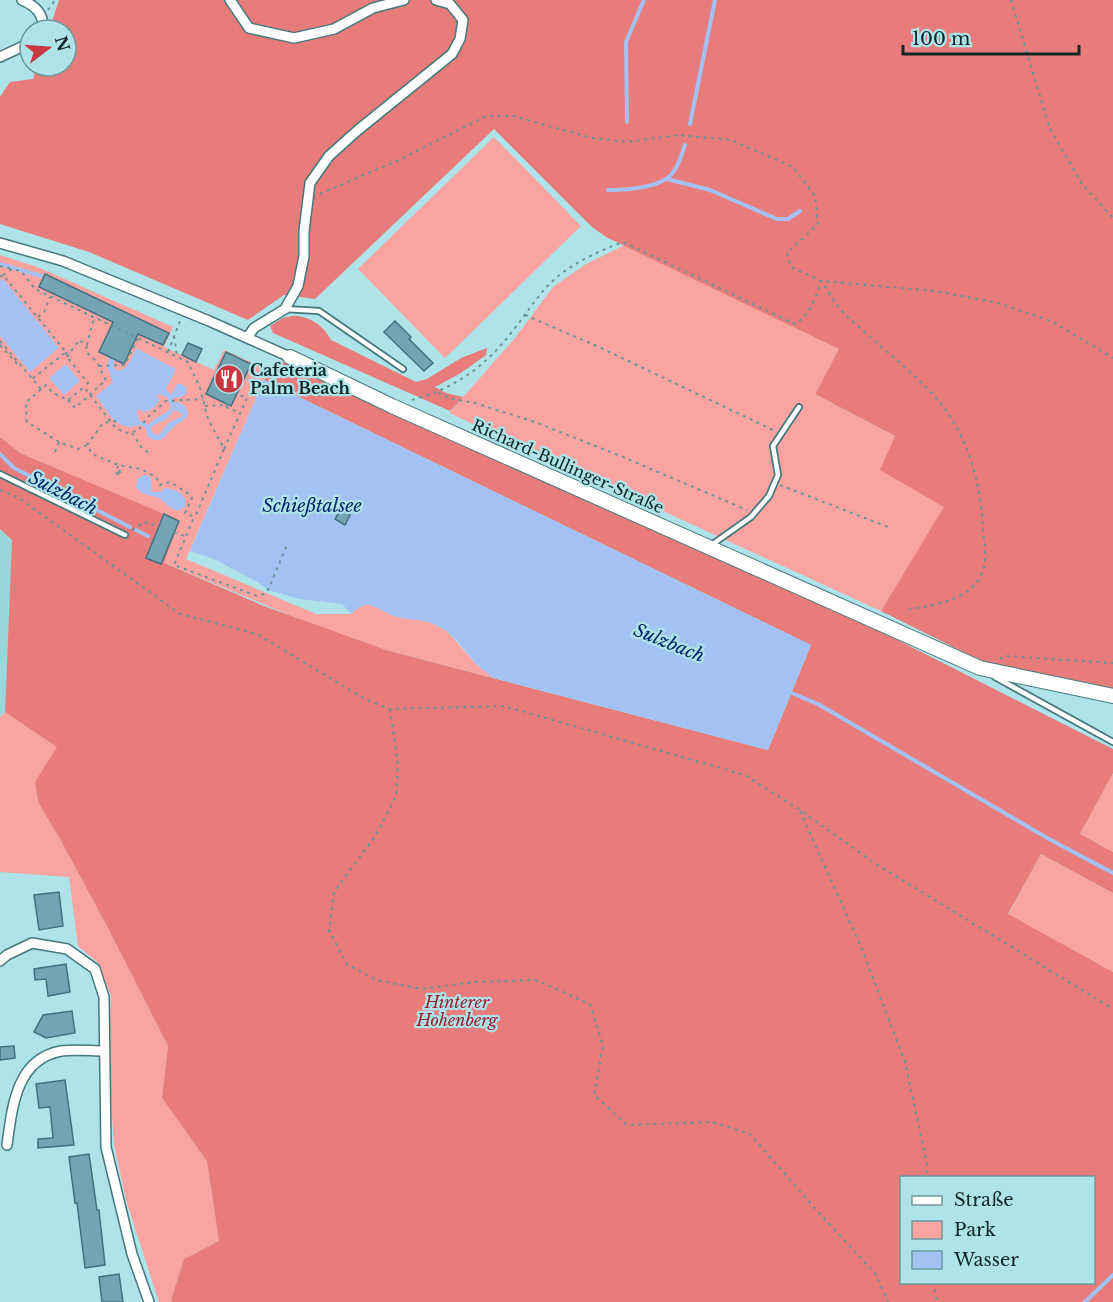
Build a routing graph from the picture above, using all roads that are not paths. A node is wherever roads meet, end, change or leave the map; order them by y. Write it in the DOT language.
graph roads {
  1 [pos="22,0"];
  2 [pos="230,0"];
  3 [pos="404,0"];
  4 [pos="436,0"];
  5 [pos="43,18"];
  6 [pos="18,49"];
  7 [pos="0,57"];
  8 [pos="0,243"];
  9 [pos="285,309"];
  10 [pos="247,338"];
  11 [pos="290,357"];
  12 [pos="403,369"];
  13 [pos="799,406"];
  14 [pos="0,474"];
  15 [pos="125,535"];
  16 [pos="709,547"];
  17 [pos="980,668"];
  18 [pos="1113,696"];
  19 [pos="1113,742"];
  20 [pos="0,961"];
  21 [pos="104,1051"];
  22 [pos="7,1145"];
  23 [pos="149,1302"];
  1 -- 5 [label="street"];
  2 -- 3 [label="street"];
  4 -- 9 [label="street"];
  6 -- 7 [label="street"];
  8 -- 10 [label="street, Richard-Bullinger-Straße"];
  9 -- 10 [label="street"];
  9 -- 12 [label="lane"];
  10 -- 11 [label="street, Richard-Bullinger-Straße"];
  11 -- 16 [label="street, Richard-Bullinger-Straße"];
  13 -- 16 [label="lane"];
  14 -- 15 [label="lane"];
  16 -- 17 [label="street, Richard-Bullinger-Straße"];
  17 -- 18 [label="street"];
  17 -- 19 [label="lane, Richard-Bullinger-Straße"];
  20 -- 21 [label="street"];
  21 -- 22 [label="street"];
  21 -- 23 [label="street"];
}
